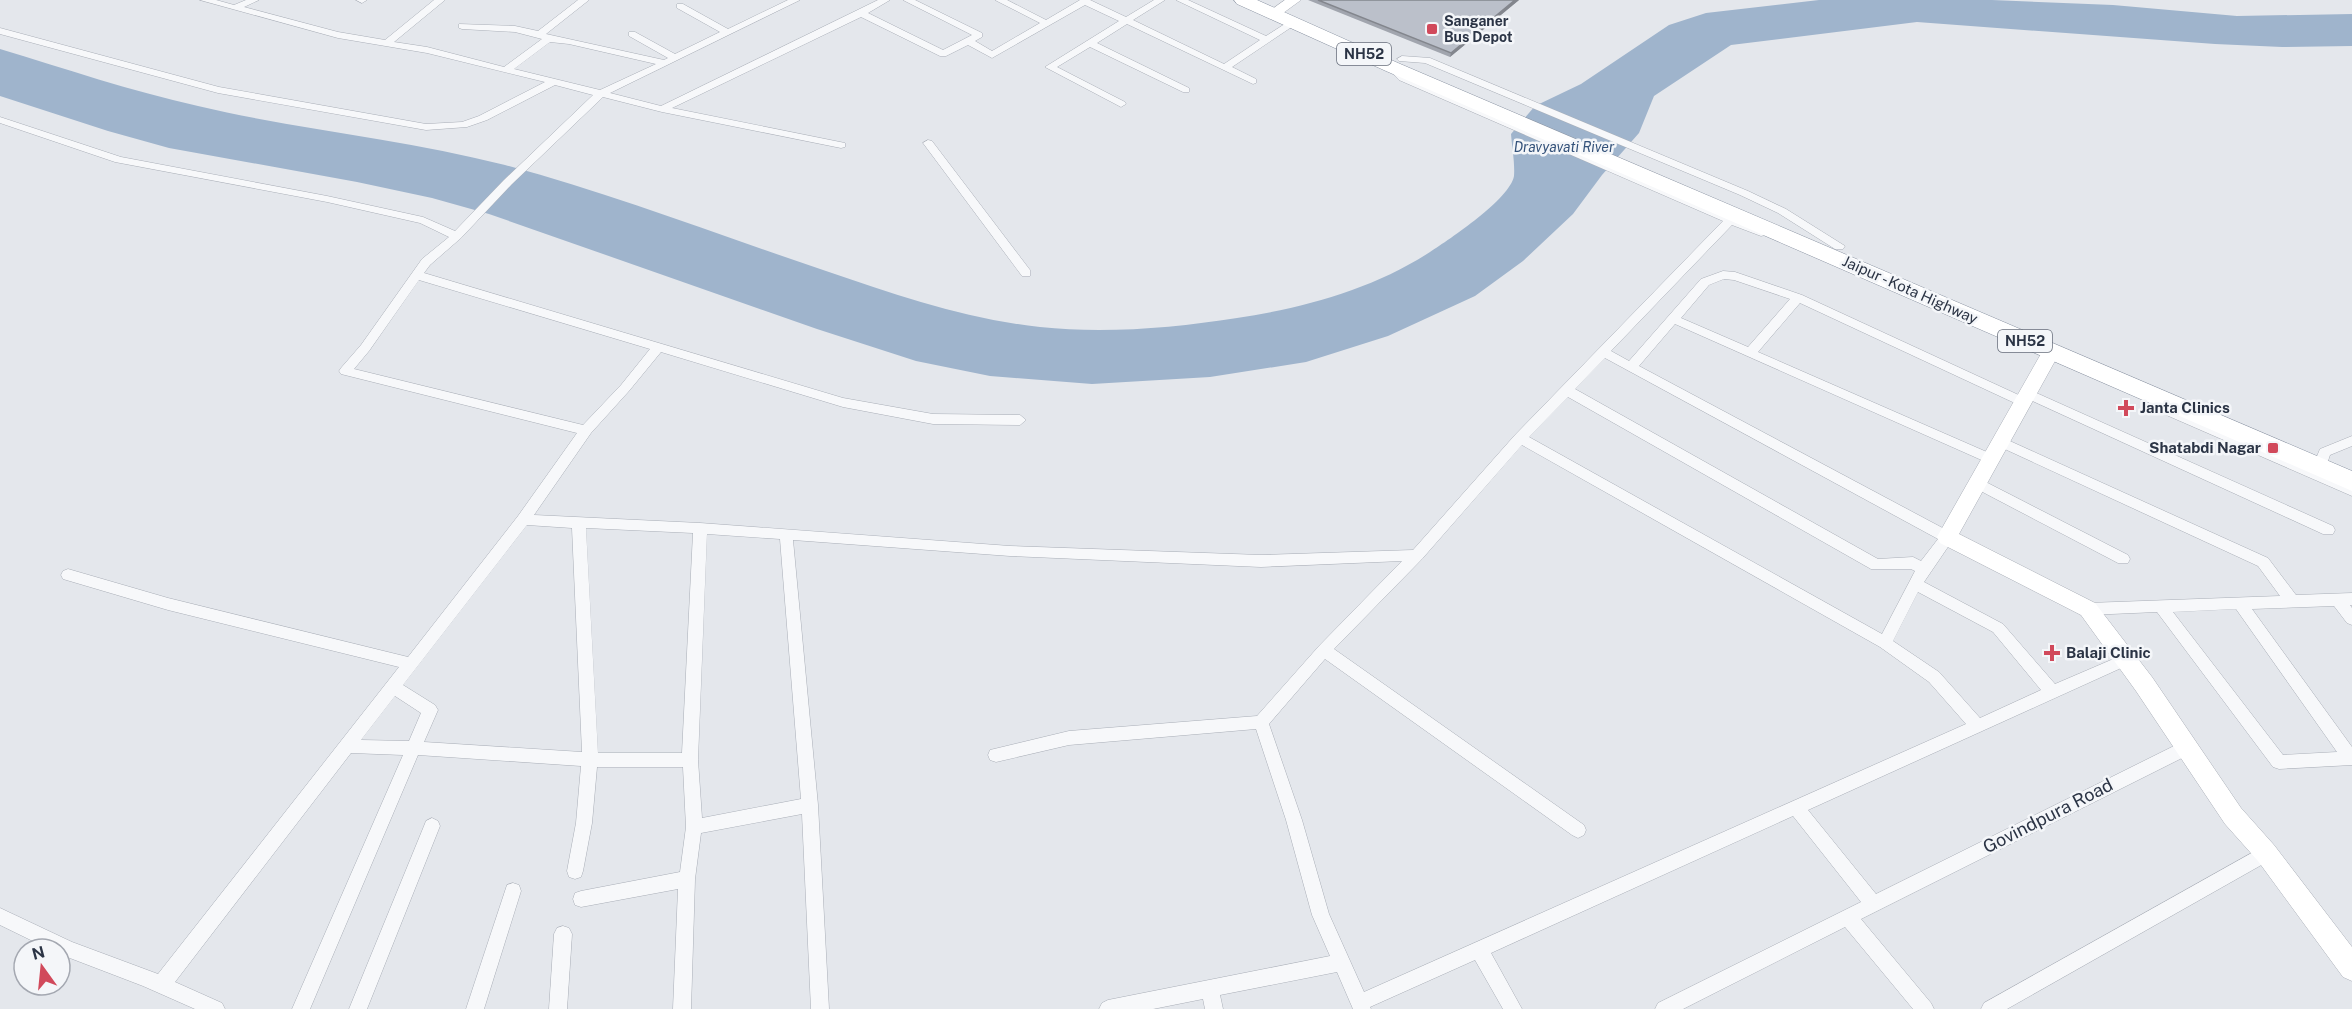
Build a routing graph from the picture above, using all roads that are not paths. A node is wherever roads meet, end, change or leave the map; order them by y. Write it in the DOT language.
graph roads {
  1 [pos="205,0"];
  2 [pos="254,0"];
  3 [pos="440,0"];
  4 [pos="584,0"];
  5 [pos="767,0"];
  6 [pos="795,0"];
  7 [pos="885,0"];
  8 [pos="908,0"];
  9 [pos="1000,0"];
  10 [pos="1085,0"];
  11 [pos="1160,0"];
  12 [pos="1181,0"];
  13 [pos="1269,3"];
  14 [pos="680,6"];
  15 [pos="782,6"];
  16 [pos="234,8"];
  17 [pos="861,13"];
  18 [pos="1129,20"];
  19 [pos="1294,22"];
  20 [pos="1046,23"];
  21 [pos="462,26"];
  22 [pos="0,30"];
  23 [pos="728,33"];
  24 [pos="632,34"];
  25 [pos="544,37"];
  26 [pos="1267,40"];
  27 [pos="968,42"];
  28 [pos="387,43"];
  29 [pos="1090,43"];
  30 [pos="670,61"];
  31 [pos="1397,63"];
  32 [pos="1226,67"];
  33 [pos="506,70"];
  34 [pos="1253,81"];
  35 [pos="553,82"];
  36 [pos="1186,90"];
  37 [pos="600,94"];
  38 [pos="1121,104"];
  39 [pos="662,109"];
  40 [pos="0,120"];
  41 [pos="928,143"];
  42 [pos="841,145"];
  43 [pos="1703,193"];
  44 [pos="1729,221"];
  45 [pos="457,236"];
  46 [pos="1790,242"];
  47 [pos="1839,246"];
  48 [pos="1026,273"];
  49 [pos="417,275"];
  50 [pos="1798,298"];
  51 [pos="1673,319"];
  52 [pos="657,348"];
  53 [pos="1603,352"];
  54 [pos="1750,353"];
  55 [pos="2050,355"];
  56 [pos="1631,367"];
  57 [pos="1566,390"];
  58 [pos="2025,398"];
  59 [pos="1020,420"];
  60 [pos="586,430"];
  61 [pos="1520,438"];
  62 [pos="2352,441"];
  63 [pos="2001,442"];
  64 [pos="1991,459"];
  65 [pos="2352,464"];
  66 [pos="2320,465"];
  67 [pos="2352,482"];
  68 [pos="1978,483"];
  69 [pos="2352,491"];
  70 [pos="524,520"];
  71 [pos="579,523"];
  72 [pos="700,528"];
  73 [pos="2328,530"];
  74 [pos="786,534"];
  75 [pos="1947,537"];
  76 [pos="1417,555"];
  77 [pos="2123,559"];
  78 [pos="1923,569"];
  79 [pos="68,575"];
  80 [pos="1915,584"];
  81 [pos="2345,599"];
  82 [pos="2292,601"];
  83 [pos="2238,602"];
  84 [pos="2160,605"];
  85 [pos="2088,609"];
  86 [pos="2352,619"];
  87 [pos="1885,643"];
  88 [pos="1324,650"];
  89 [pos="2125,660"];
  90 [pos="411,664"];
  91 [pos="393,687"];
  92 [pos="2052,692"];
  93 [pos="1261,722"];
  94 [pos="1977,726"];
  95 [pos="347,746"];
  96 [pos="2186,747"];
  97 [pos="413,748"];
  98 [pos="996,755"];
  99 [pos="2352,758"];
  100 [pos="590,760"];
  101 [pos="690,760"];
  102 [pos="810,805"];
  103 [pos="1796,807"];
  104 [pos="432,826"];
  105 [pos="694,827"];
  106 [pos="1578,830"];
  107 [pos="2266,853"];
  108 [pos="575,871"];
  109 [pos="687,879"];
  110 [pos="513,891"];
  111 [pos="581,899"];
  112 [pos="1873,904"];
  113 [pos="0,916"];
  114 [pos="1848,917"];
  115 [pos="563,934"];
  116 [pos="1479,949"];
  117 [pos="1343,962"];
  118 [pos="2352,968"];
  119 [pos="161,985"];
  120 [pos="1209,989"];
  121 [pos="185,1003"];
  122 [pos="1360,1006"];
  123 [pos="216,1009"];
  124 [pos="301,1009"];
  125 [pos="358,1009"];
  126 [pos="475,1009"];
  127 [pos="558,1009"];
  128 [pos="682,1009"];
  129 [pos="820,1009"];
  130 [pos="1108,1009"];
  131 [pos="1214,1009"];
  132 [pos="1513,1009"];
  133 [pos="1664,1009"];
  134 [pos="1925,1009"];
  135 [pos="1990,1009"];
  1 -- 16 [label="street"];
  2 -- 16 [label="street"];
  3 -- 28 [label="street"];
  4 -- 25 [label="street"];
  5 -- 15 [label="street"];
  6 -- 15 [label="street"];
  7 -- 17 [label="street"];
  8 -- 27 [label="street"];
  9 -- 20 [label="street"];
  10 -- 18 [label="street"];
  10 -- 20 [label="street"];
  11 -- 18 [label="street"];
  12 -- 26 [label="street"];
  13 -- 19 [label="highway, NH52"];
  13 -- 31 [label="highway, NH52"];
  14 -- 23 [label="street"];
  15 -- 23 [label="street"];
  16 -- 28 [label="street"];
  17 -- 27 [label="street"];
  17 -- 39 [label="street"];
  18 -- 29 [label="street"];
  18 -- 32 [label="street"];
  19 -- 26 [label="street"];
  19 -- 31 [label="highway, NH52"];
  20 -- 27 [label="street"];
  21 -- 25 [label="street"];
  22 -- 35 [label="street"];
  23 -- 30 [label="street"];
  24 -- 30 [label="street"];
  25 -- 30 [label="street"];
  25 -- 33 [label="street"];
  26 -- 32 [label="street"];
  28 -- 33 [label="street"];
  29 -- 36 [label="street"];
  29 -- 38 [label="street"];
  30 -- 37 [label="street"];
  31 -- 43 [label="highway, NH52"];
  31 -- 44 [label="street"];
  31 -- 47 [label="street"];
  32 -- 34 [label="street"];
  33 -- 35 [label="street"];
  35 -- 37 [label="street"];
  37 -- 39 [label="street"];
  37 -- 45 [label="street"];
  39 -- 42 [label="street"];
  40 -- 45 [label="street"];
  41 -- 48 [label="street"];
  43 -- 46 [label="highway, Jaipur - Kota Highway / NH52"];
  43 -- 47 [label="highway, NH52"];
  44 -- 46 [label="street"];
  44 -- 53 [label="street"];
  45 -- 49 [label="street"];
  46 -- 55 [label="highway, Jaipur - Kota Highway / NH52"];
  47 -- 66 [label="highway, NH52"];
  49 -- 52 [label="street"];
  49 -- 60 [label="street"];
  50 -- 51 [label="street"];
  50 -- 54 [label="street"];
  50 -- 58 [label="street"];
  51 -- 54 [label="street"];
  51 -- 56 [label="street"];
  52 -- 59 [label="street"];
  52 -- 60 [label="street"];
  53 -- 56 [label="street"];
  53 -- 57 [label="street"];
  54 -- 64 [label="street"];
  55 -- 58 [label="street"];
  55 -- 66 [label="highway, Jaipur - Kota Highway / NH52"];
  56 -- 75 [label="street"];
  57 -- 61 [label="street"];
  57 -- 78 [label="street"];
  58 -- 63 [label="street"];
  58 -- 73 [label="street"];
  60 -- 70 [label="street"];
  61 -- 76 [label="street"];
  61 -- 87 [label="street"];
  62 -- 66 [label="street"];
  63 -- 64 [label="street"];
  63 -- 82 [label="street"];
  64 -- 68 [label="street"];
  65 -- 66 [label="highway, NH52"];
  66 -- 67 [label="highway, Jaipur - Kota Highway / NH52"];
  66 -- 69 [label="street"];
  68 -- 75 [label="street"];
  68 -- 77 [label="street"];
  70 -- 71 [label="street"];
  70 -- 90 [label="street"];
  71 -- 72 [label="street"];
  71 -- 100 [label="street"];
  72 -- 74 [label="street"];
  72 -- 101 [label="street"];
  74 -- 76 [label="street"];
  74 -- 102 [label="street"];
  75 -- 78 [label="street"];
  75 -- 85 [label="street"];
  76 -- 88 [label="street"];
  78 -- 80 [label="street"];
  79 -- 90 [label="street"];
  80 -- 87 [label="street"];
  80 -- 92 [label="street"];
  81 -- 82 [label="street"];
  81 -- 86 [label="street"];
  82 -- 83 [label="street"];
  83 -- 84 [label="street"];
  83 -- 99 [label="street"];
  84 -- 85 [label="street"];
  84 -- 99 [label="street"];
  85 -- 89 [label="street"];
  87 -- 94 [label="street"];
  88 -- 93 [label="street"];
  88 -- 106 [label="street"];
  89 -- 92 [label="street"];
  89 -- 96 [label="street"];
  90 -- 91 [label="street"];
  91 -- 95 [label="street"];
  91 -- 97 [label="street"];
  92 -- 94 [label="street"];
  93 -- 98 [label="street"];
  93 -- 117 [label="street"];
  94 -- 103 [label="street"];
  95 -- 97 [label="street"];
  95 -- 119 [label="street"];
  96 -- 107 [label="street"];
  96 -- 112 [label="street, Govindpura Road"];
  97 -- 100 [label="street"];
  97 -- 124 [label="street"];
  100 -- 101 [label="street"];
  100 -- 108 [label="street"];
  101 -- 105 [label="street"];
  102 -- 105 [label="street"];
  102 -- 129 [label="street"];
  103 -- 112 [label="street"];
  103 -- 116 [label="street"];
  104 -- 125 [label="street"];
  105 -- 109 [label="street"];
  107 -- 118 [label="street"];
  107 -- 135 [label="street"];
  109 -- 111 [label="street"];
  109 -- 128 [label="street"];
  110 -- 126 [label="street"];
  112 -- 114 [label="street, Govindpura Road"];
  113 -- 119 [label="street"];
  114 -- 133 [label="street, Govindpura Road"];
  114 -- 134 [label="street"];
  115 -- 127 [label="street"];
  116 -- 122 [label="street"];
  116 -- 132 [label="street"];
  117 -- 120 [label="street"];
  117 -- 122 [label="street"];
  119 -- 121 [label="street"];
  120 -- 130 [label="street"];
  120 -- 131 [label="street"];
  121 -- 123 [label="street"];
}
